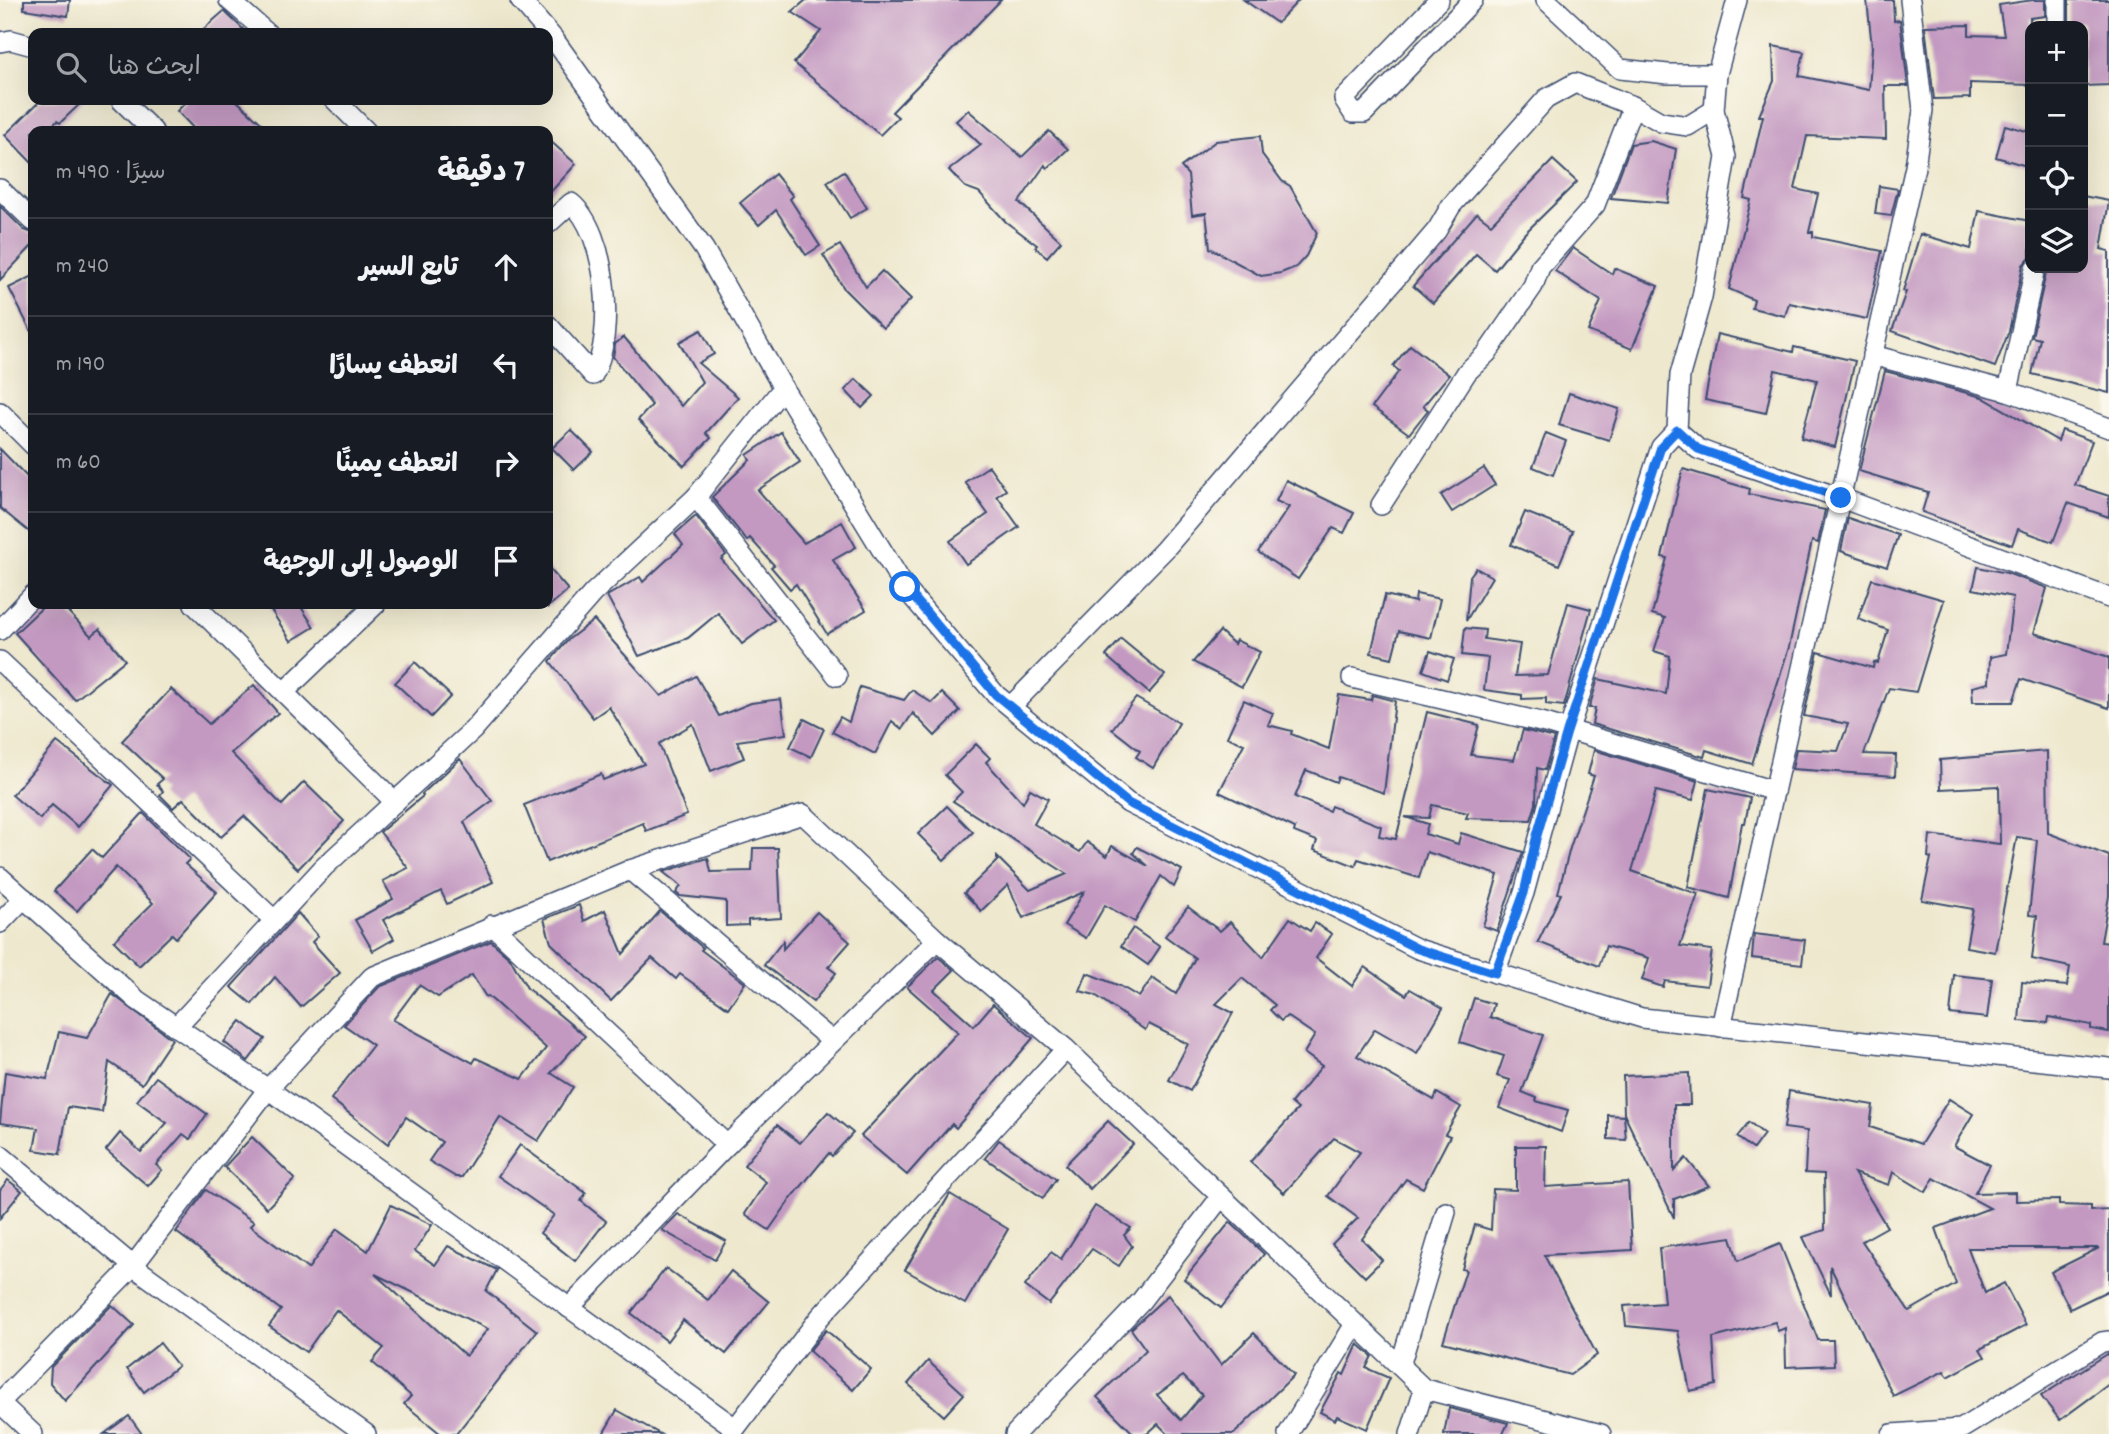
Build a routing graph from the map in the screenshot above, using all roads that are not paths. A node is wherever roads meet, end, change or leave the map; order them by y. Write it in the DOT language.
graph roads {
  1 [pos="229,0"];
  2 [pos="520,0"];
  3 [pos="1439,0"];
  4 [pos="1473,0"];
  5 [pos="1737,0"];
  6 [pos="1910,0"];
  7 [pos="2057,0"];
  8 [pos="1554,3"];
  9 [pos="2057,21"];
  10 [pos="261,28"];
  11 [pos="544,28"];
  12 [pos="553,38"];
  13 [pos="0,43"];
  14 [pos="28,45"];
  15 [pos="1717,74"];
  16 [pos="126,105"];
  17 [pos="340,105"];
  18 [pos="1633,106"];
  19 [pos="1714,110"];
  20 [pos="148,126"];
  21 [pos="361,126"];
  22 [pos="0,189"];
  23 [pos="28,216"];
  24 [pos="553,219"];
  25 [pos="2034,273"];
  26 [pos="553,331"];
  27 [pos="1872,355"];
  28 [pos="783,388"];
  29 [pos="2008,391"];
  30 [pos="0,412"];
  31 [pos="2109,428"];
  32 [pos="1677,430"];
  33 [pos="28,440"];
  34 [pos="696,497"];
  35 [pos="1841,498"];
  36 [pos="1381,505"];
  37 [pos="2109,598"];
  38 [pos="28,600"];
  39 [pos="199,609"];
  40 [pos="371,609"];
  41 [pos="0,630"];
  42 [pos="0,661"];
  43 [pos="837,676"];
  44 [pos="1352,678"];
  45 [pos="284,692"];
  46 [pos="1011,706"];
  47 [pos="1567,732"];
  48 [pos="1774,792"];
  49 [pos="395,802"];
  50 [pos="630,870"];
  51 [pos="0,877"];
  52 [pos="24,898"];
  53 [pos="274,920"];
  54 [pos="0,923"];
  55 [pos="492,925"];
  56 [pos="937,940"];
  57 [pos="1495,973"];
  58 [pos="176,1027"];
  59 [pos="1721,1027"];
  60 [pos="832,1041"];
  61 [pos="1066,1049"];
  62 [pos="2109,1068"];
  63 [pos="268,1090"];
  64 [pos="727,1145"];
  65 [pos="0,1155"];
  66 [pos="1220,1198"];
  67 [pos="1446,1212"];
  68 [pos="133,1266"];
  69 [pos="569,1308"];
  70 [pos="1355,1324"];
  71 [pos="2109,1341"];
  72 [pos="1400,1366"];
  73 [pos="1424,1388"];
  74 [pos="0,1403"];
  75 [pos="733,1431"];
  76 [pos="1959,1432"];
  77 [pos="33,1434"];
  78 [pos="366,1434"];
  79 [pos="1015,1434"];
  80 [pos="1288,1434"];
  81 [pos="1410,1434"];
  82 [pos="1601,1434"];
  83 [pos="1892,1434"];
  1 -- 10 [label="street"];
  2 -- 11 [label="street"];
  3 -- 4 [label="street"];
  5 -- 15 [label="street"];
  6 -- 27 [label="street"];
  7 -- 9 [label="street"];
  8 -- 15 [label="street"];
  12 -- 28 [label="street"];
  13 -- 14 [label="street"];
  15 -- 19 [label="street"];
  16 -- 20 [label="street"];
  17 -- 21 [label="street"];
  18 -- 19 [label="street"];
  18 -- 36 [label="street"];
  18 -- 46 [label="street"];
  19 -- 32 [label="street"];
  22 -- 23 [label="street"];
  24 -- 26 [label="street"];
  25 -- 29 [label="street"];
  27 -- 29 [label="street"];
  27 -- 35 [label="street"];
  28 -- 34 [label="street"];
  28 -- 46 [label="street"];
  29 -- 31 [label="street"];
  30 -- 33 [label="street"];
  32 -- 35 [label="street"];
  32 -- 47 [label="street"];
  34 -- 43 [label="street"];
  34 -- 49 [label="street"];
  35 -- 37 [label="street"];
  35 -- 48 [label="street"];
  38 -- 41 [label="street"];
  39 -- 45 [label="street"];
  40 -- 45 [label="street"];
  42 -- 53 [label="street"];
  44 -- 47 [label="street"];
  45 -- 49 [label="street"];
  46 -- 57 [label="street"];
  47 -- 48 [label="street"];
  47 -- 57 [label="street"];
  48 -- 59 [label="street"];
  49 -- 53 [label="street"];
  50 -- 55 [label="street"];
  50 -- 56 [label="street"];
  50 -- 60 [label="street"];
  51 -- 52 [label="street"];
  52 -- 54 [label="street"];
  52 -- 58 [label="street"];
  53 -- 58 [label="street"];
  55 -- 63 [label="street"];
  55 -- 64 [label="street"];
  56 -- 60 [label="street"];
  56 -- 61 [label="street"];
  57 -- 59 [label="street"];
  58 -- 63 [label="street"];
  59 -- 62 [label="street"];
  60 -- 64 [label="street"];
  61 -- 66 [label="street"];
  61 -- 75 [label="street"];
  63 -- 68 [label="street"];
  63 -- 69 [label="street"];
  64 -- 69 [label="street"];
  65 -- 68 [label="street"];
  66 -- 70 [label="street"];
  66 -- 79 [label="street"];
  67 -- 72 [label="street"];
  68 -- 74 [label="street"];
  68 -- 78 [label="street"];
  69 -- 75 [label="street"];
  70 -- 72 [label="street"];
  70 -- 80 [label="street"];
  71 -- 76 [label="street"];
  72 -- 73 [label="street"];
  73 -- 81 [label="street"];
  73 -- 82 [label="street"];
  74 -- 77 [label="street"];
  76 -- 83 [label="street"];
}
